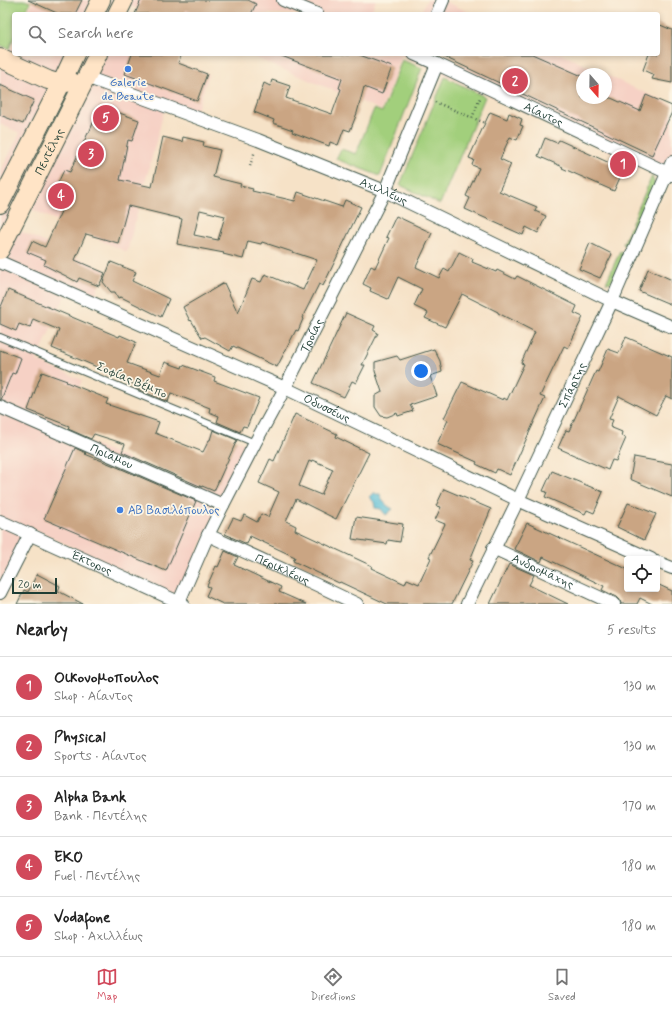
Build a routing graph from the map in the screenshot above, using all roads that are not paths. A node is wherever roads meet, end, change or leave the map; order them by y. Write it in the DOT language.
graph roads {
  1 [pos="101,0"];
  2 [pos="124,0"];
  3 [pos="283,0"];
  4 [pos="443,0"];
  5 [pos="95,12"];
  6 [pos="118,12"];
  7 [pos="312,12"];
  8 [pos="438,12"];
  9 [pos="74,56"];
  10 [pos="97,56"];
  11 [pos="419,56"];
  12 [pos="0,58"];
  13 [pos="437,64"];
  14 [pos="86,77"];
  15 [pos="61,84"];
  16 [pos="670,170"];
  17 [pos="386,191"];
  18 [pos="0,204"];
  19 [pos="0,250"];
  20 [pos="0,262"];
  21 [pos="612,301"];
  22 [pos="672,327"];
  23 [pos="0,337"];
  24 [pos="285,388"];
  25 [pos="0,407"];
  26 [pos="255,443"];
  27 [pos="518,500"];
  28 [pos="223,505"];
  29 [pos="0,521"];
  30 [pos="30,534"];
  31 [pos="208,535"];
  32 [pos="494,548"];
  33 [pos="644,556"];
  34 [pos="660,563"];
  35 [pos="672,568"];
  36 [pos="0,593"];
  37 [pos="180,603"];
  38 [pos="357,604"];
  39 [pos="467,604"];
  40 [pos="614,604"];
  1 -- 5 [label="main road"];
  2 -- 6 [label="main road"];
  3 -- 7 [label="street"];
  4 -- 8 [label="street"];
  9 -- 15 [label="main road, Πεντέλης"];
  10 -- 14 [label="main road, Πεντέλης"];
  11 -- 13 [label="street, Αίαντος"];
  12 -- 15 [label="main road"];
  13 -- 16 [label="street, Αίαντος"];
  13 -- 17 [label="street, Τροίας"];
  14 -- 15 [label="main road"];
  14 -- 17 [label="street, Αχιλλέως"];
  14 -- 19 [label="main road, Πεντέλης"];
  15 -- 18 [label="main road, Πεντέλης"];
  16 -- 21 [label="street, Σπάρτης"];
  17 -- 21 [label="street, Αχιλλέως"];
  17 -- 24 [label="street, Τροίας"];
  20 -- 24 [label="street, Οδυσσέως"];
  21 -- 22 [label="street, Αχιλλέως"];
  21 -- 27 [label="street, Σπάρτης"];
  23 -- 26 [label="lane, Σοφίας Βέμπο"];
  24 -- 26 [label="street, Τροίας"];
  24 -- 27 [label="street, Οδυσσέως"];
  25 -- 28 [label="street, Πριάμου"];
  26 -- 28 [label="street, Τροίας"];
  27 -- 32 [label="street, Σπάρτης"];
  27 -- 33 [label="street, Οδυσσέως"];
  28 -- 31 [label="street, Τροίας"];
  29 -- 30 [label="street, Έκτορος"];
  30 -- 36 [label="street"];
  30 -- 37 [label="street, Έκτορος"];
  31 -- 37 [label="street, Τροίας"];
  31 -- 38 [label="street, Περικλέους"];
  32 -- 39 [label="street, Σπάρτης"];
  32 -- 40 [label="street, Ανδρομάχης"];
  34 -- 35 [label="street"];
}
